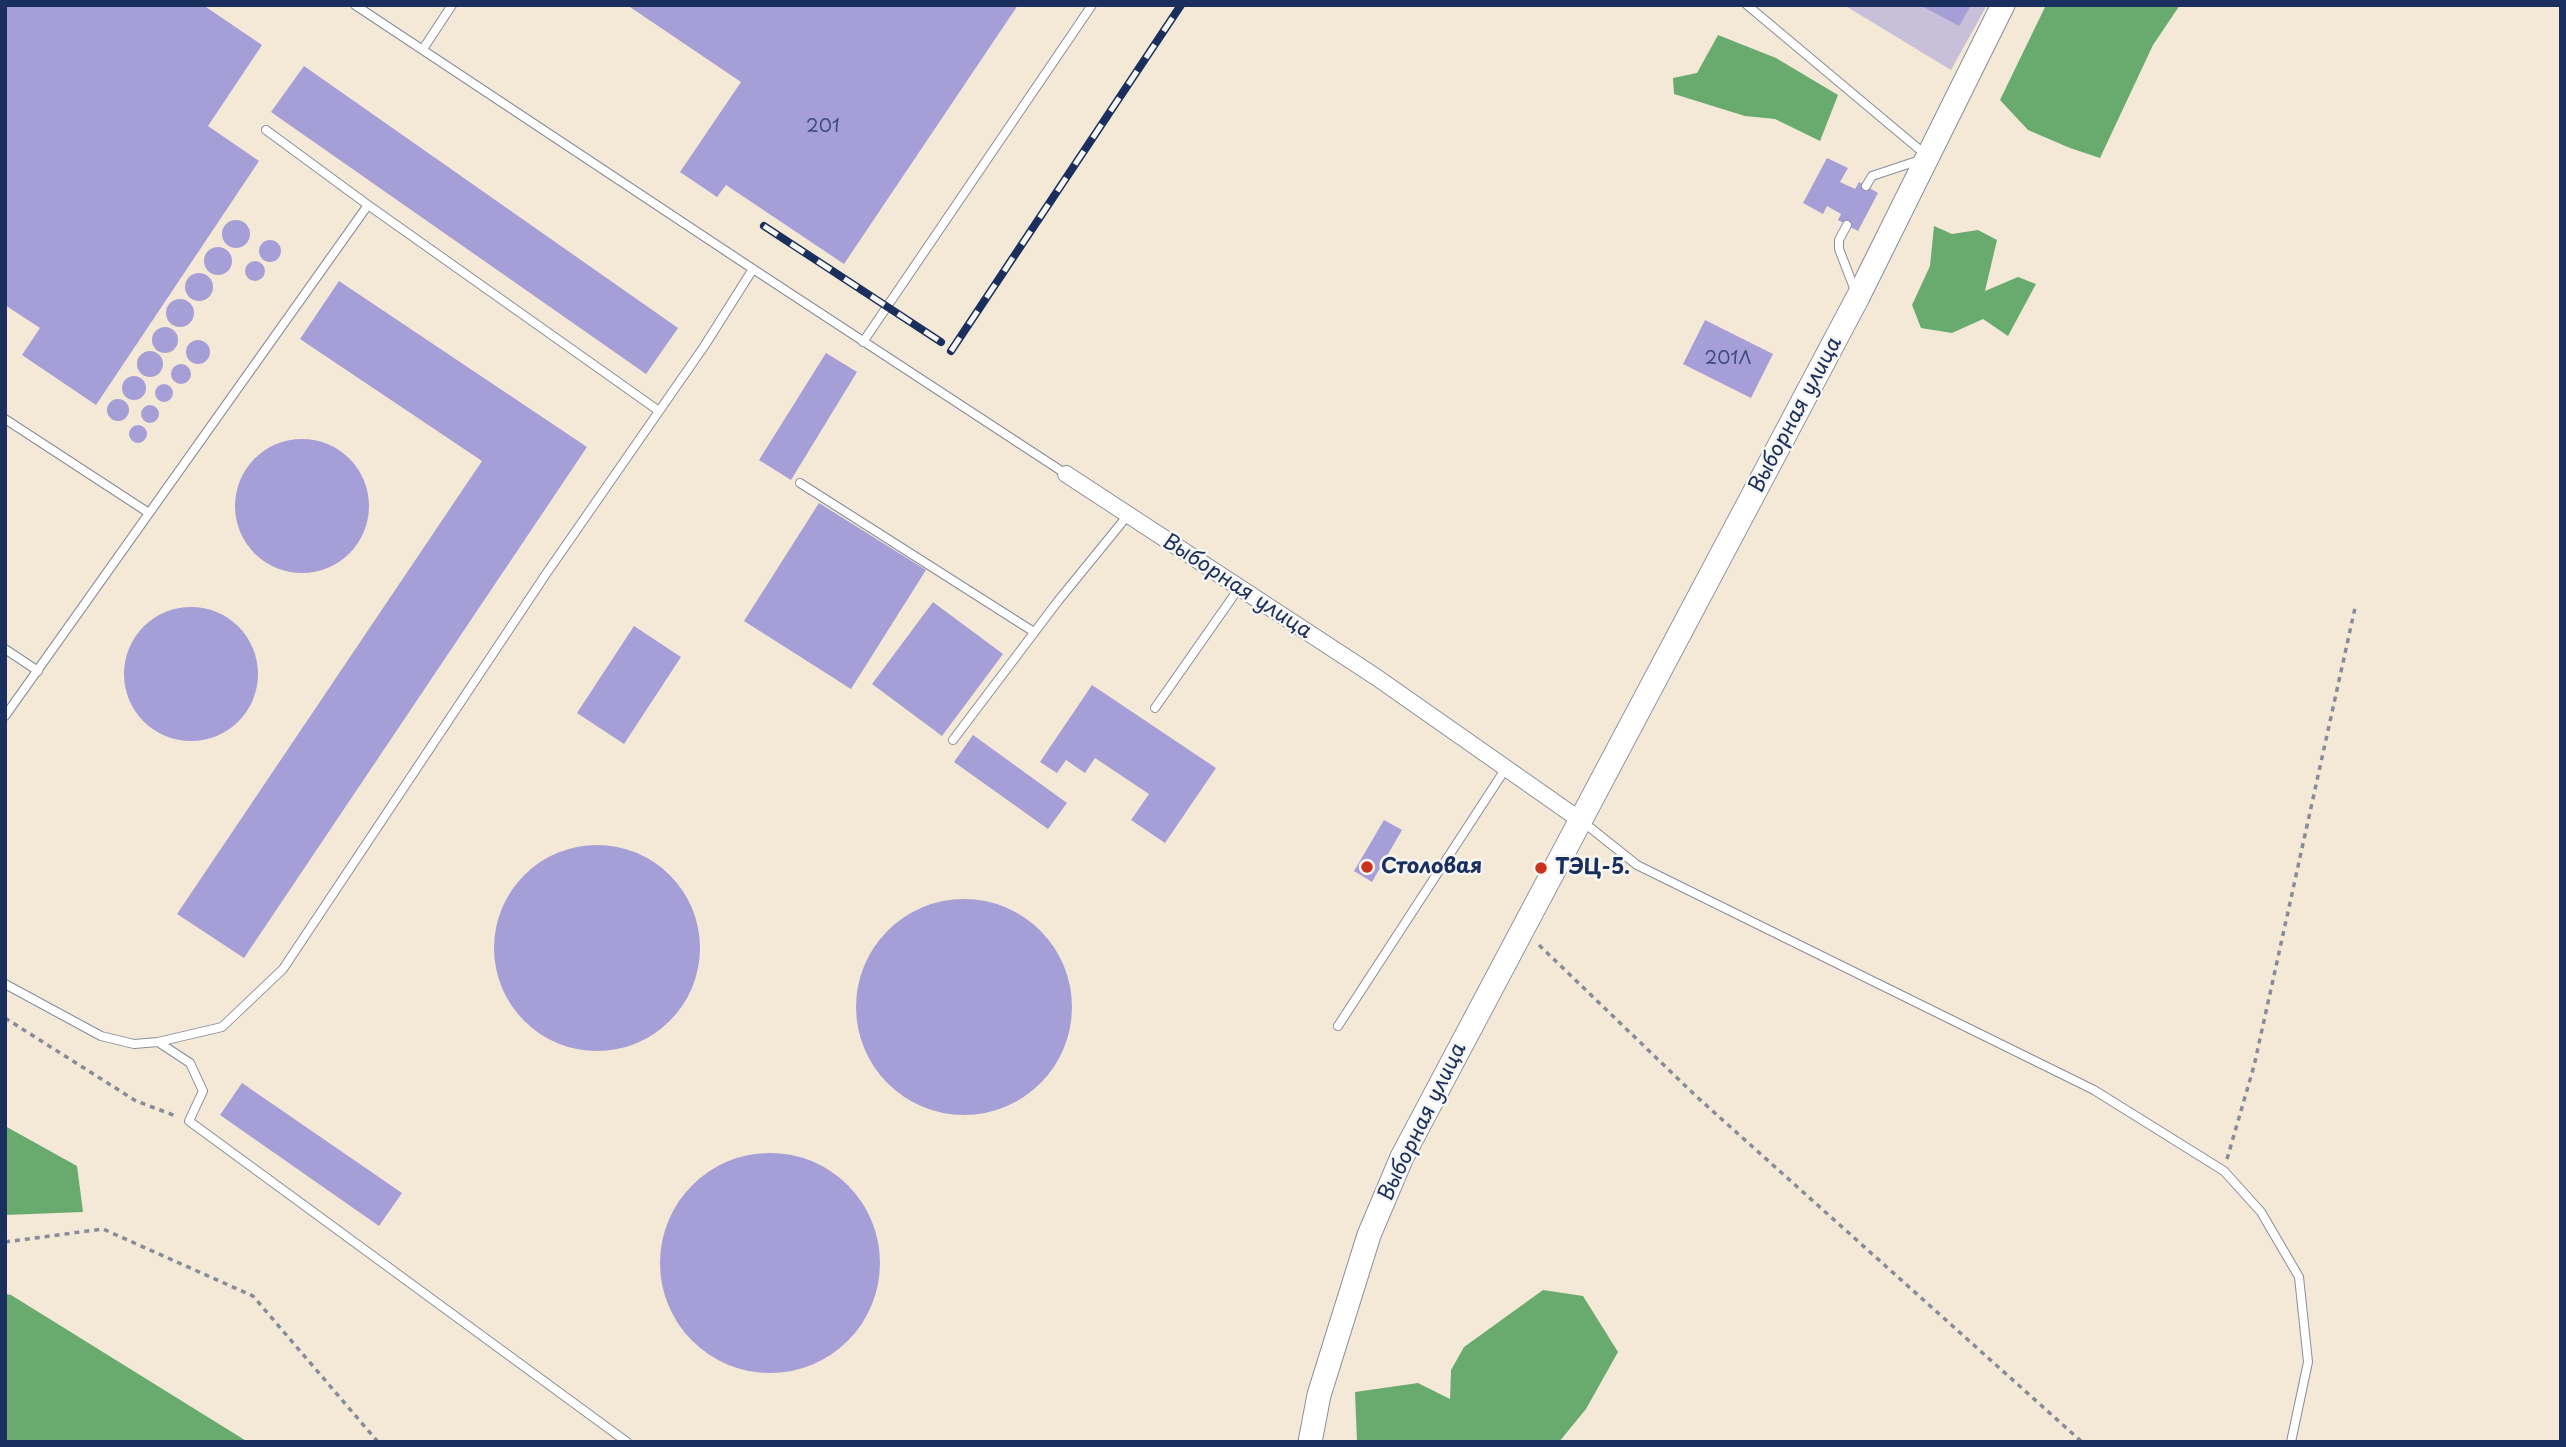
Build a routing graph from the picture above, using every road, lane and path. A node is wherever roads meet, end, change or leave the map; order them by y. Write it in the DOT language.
graph roads {
  1 [pos="355,5"];
  2 [pos="452,5"];
  3 [pos="1092,5"];
  4 [pos="1747,5"];
  5 [pos="2003,5"];
  6 [pos="422,49"];
  7 [pos="266,130"];
  8 [pos="1929,157"];
  9 [pos="1866,186"];
  10 [pos="368,205"];
  11 [pos="1847,225"];
  12 [pos="752,269"];
  13 [pos="1858,297"];
  14 [pos="863,342"];
  15 [pos="659,411"];
  16 [pos="5,419"];
  17 [pos="1066,474"];
  18 [pos="800,483"];
  19 [pos="149,513"];
  20 [pos="1128,515"];
  21 [pos="1239,588"];
  22 [pos="2355,608"];
  23 [pos="1034,632"];
  24 [pos="5,649"];
  25 [pos="38,671"];
  26 [pos="1155,708"];
  27 [pos="5,716"];
  28 [pos="953,740"];
  29 [pos="1506,768"];
  30 [pos="1580,820"];
  31 [pos="1522,929"];
  32 [pos="5,984"];
  33 [pos="5,1018"];
  34 [pos="1338,1026"];
  35 [pos="158,1042"];
  36 [pos="189,1121"];
  37 [pos="2224,1171"];
  38 [pos="5,1242"];
  39 [pos="378,1442"];
  40 [pos="627,1442"];
  41 [pos="1310,1442"];
  42 [pos="2082,1442"];
  43 [pos="2291,1442"];
  1 -- 6 [label="lane"];
  2 -- 6 [label="lane"];
  3 -- 14 [label="lane"];
  4 -- 8 [label="lane"];
  5 -- 8 [label="main road, Выборная улица"];
  6 -- 12 [label="lane"];
  7 -- 10 [label="lane"];
  8 -- 9 [label="lane"];
  8 -- 13 [label="main road, Выборная улица"];
  10 -- 15 [label="lane"];
  10 -- 19 [label="lane"];
  11 -- 13 [label="lane"];
  12 -- 14 [label="lane"];
  12 -- 15 [label="lane"];
  13 -- 30 [label="main road, Выборная улица"];
  14 -- 17 [label="lane"];
  15 -- 35 [label="lane"];
  16 -- 19 [label="lane"];
  17 -- 20 [label="street, Выборная улица"];
  18 -- 23 [label="lane"];
  19 -- 25 [label="lane"];
  20 -- 21 [label="street, Выборная улица"];
  20 -- 23 [label="lane"];
  21 -- 26 [label="lane"];
  21 -- 29 [label="street, Выборная улица"];
  22 -- 37 [label="path"];
  23 -- 28 [label="lane"];
  24 -- 25 [label="lane"];
  25 -- 27 [label="lane"];
  29 -- 30 [label="street, Выборная улица"];
  29 -- 34 [label="lane"];
  30 -- 31 [label="main road, Выборная улица"];
  30 -- 37 [label="lane"];
  31 -- 41 [label="main road, Выборная улица"];
  31 -- 42 [label="path"];
  32 -- 35 [label="lane"];
  33 -- 36 [label="path"];
  35 -- 36 [label="lane"];
  36 -- 40 [label="lane"];
  37 -- 43 [label="lane"];
  38 -- 39 [label="path"];
}
